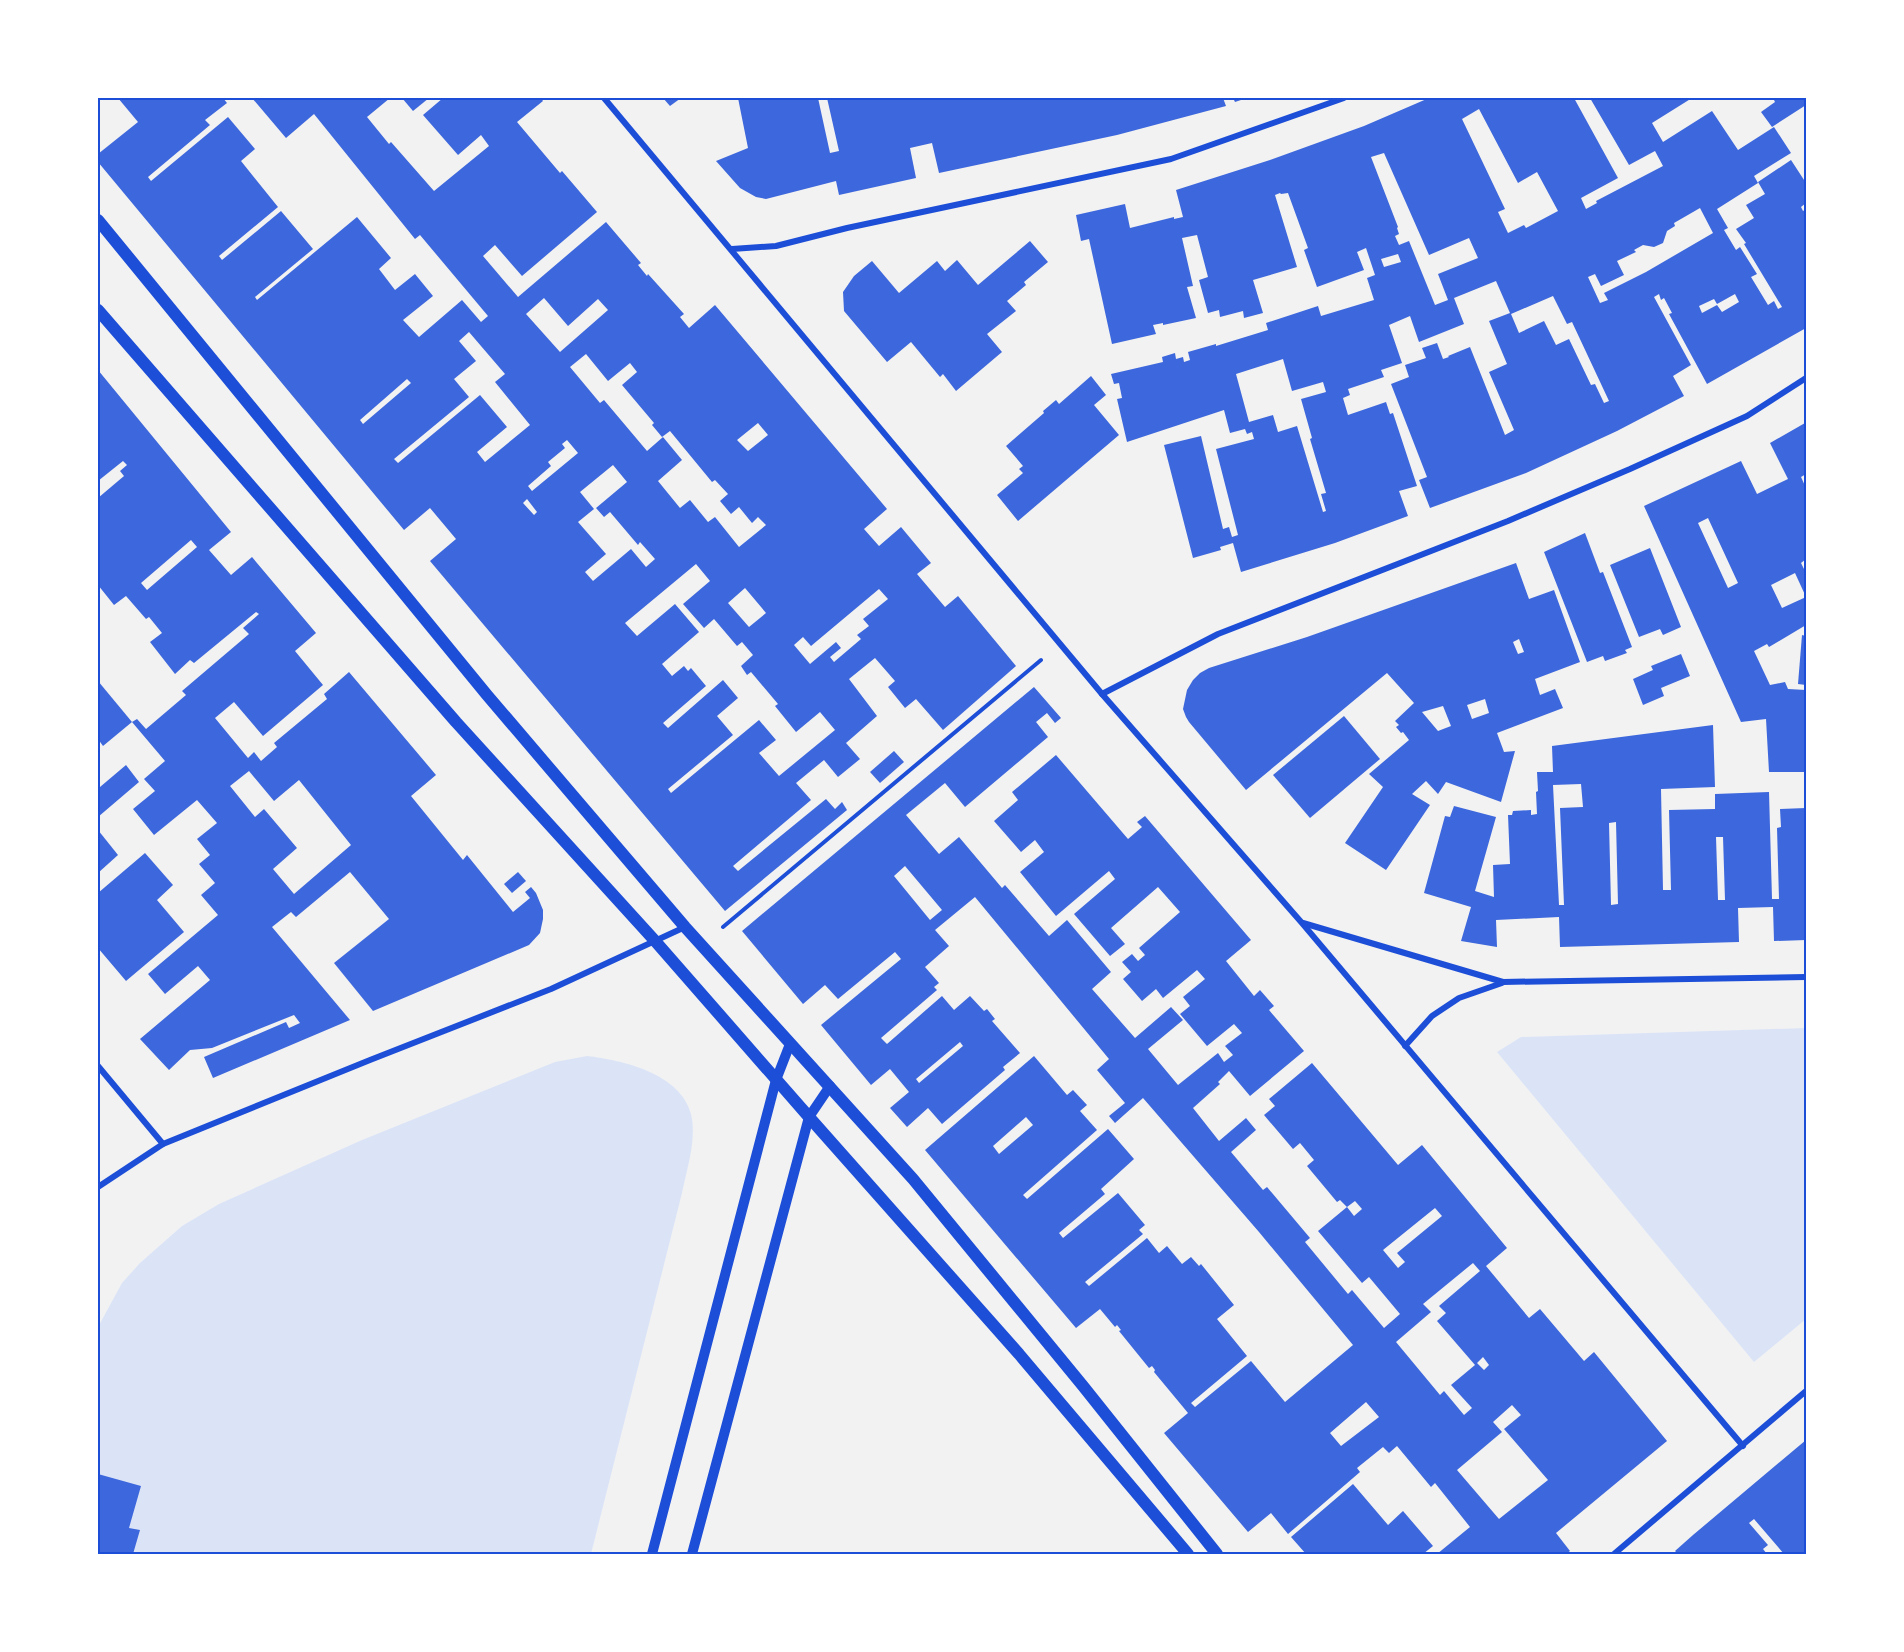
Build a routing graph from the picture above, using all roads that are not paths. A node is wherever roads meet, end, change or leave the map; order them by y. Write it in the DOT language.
graph roads {
  1 [pos="604,98"];
  2 [pos="1344,98"];
  3 [pos="98,220"];
  4 [pos="732,249"];
  5 [pos="98,310"];
  6 [pos="1806,378"];
  7 [pos="1102,694"];
  8 [pos="1302,923"];
  9 [pos="685,927"];
  10 [pos="656,942"];
  11 [pos="1806,977"];
  12 [pos="1503,982"];
  13 [pos="790,1044"];
  14 [pos="1406,1046"];
  15 [pos="98,1066"];
  16 [pos="776,1080"];
  17 [pos="830,1086"];
  18 [pos="808,1117"];
  19 [pos="163,1144"];
  20 [pos="98,1187"];
  21 [pos="1806,1391"];
  22 [pos="1743,1446"];
  23 [pos="652,1554"];
  24 [pos="692,1554"];
  25 [pos="1188,1554"];
  26 [pos="1217,1554"];
  27 [pos="1614,1554"];
  1 -- 4 [label="street"];
  2 -- 4 [label="street"];
  3 -- 9 [label="main road"];
  4 -- 7 [label="street"];
  5 -- 10 [label="main road"];
  6 -- 7 [label="street"];
  7 -- 8 [label="street"];
  8 -- 12 [label="street"];
  8 -- 14 [label="street"];
  9 -- 10 [label="street"];
  9 -- 13 [label="main road"];
  10 -- 16 [label="main road"];
  10 -- 19 [label="street"];
  11 -- 12 [label="street"];
  12 -- 14 [label="street"];
  13 -- 16 [label="street"];
  13 -- 17 [label="main road"];
  14 -- 22 [label="street"];
  15 -- 19 [label="street"];
  16 -- 18 [label="main road"];
  16 -- 23 [label="street"];
  17 -- 18 [label="street"];
  17 -- 26 [label="main road"];
  18 -- 24 [label="street"];
  18 -- 25 [label="main road"];
  19 -- 20 [label="street"];
  21 -- 22 [label="street"];
  22 -- 27 [label="street"];
}
